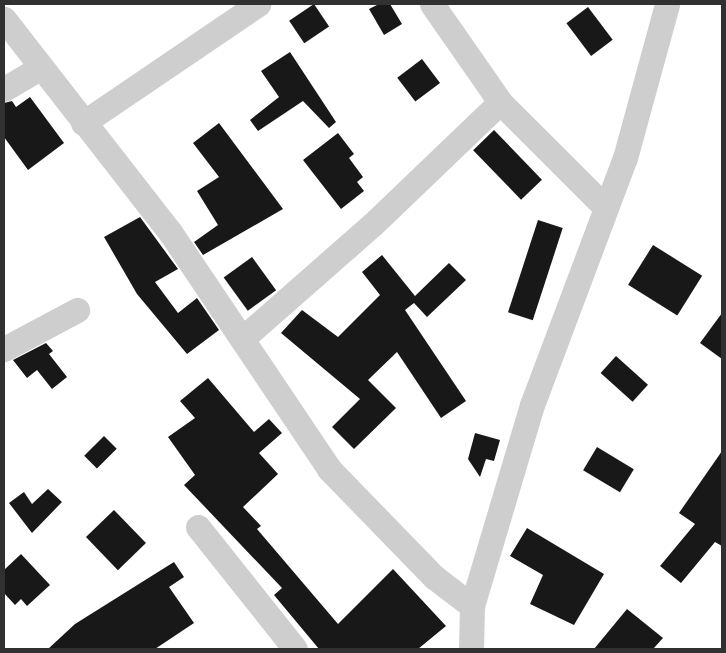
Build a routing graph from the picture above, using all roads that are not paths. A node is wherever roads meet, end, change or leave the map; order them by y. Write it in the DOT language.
graph roads {
  1 [pos="258,4"];
  2 [pos="432,4"];
  3 [pos="667,4"];
  4 [pos="4,19"];
  5 [pos="40,68"];
  6 [pos="4,89"];
  7 [pos="500,102"];
  8 [pos="83,123"];
  9 [pos="605,207"];
  10 [pos="78,310"];
  11 [pos="242,339"];
  12 [pos="4,349"];
  13 [pos="198,527"];
  14 [pos="472,606"];
  15 [pos="295,649"];
  16 [pos="472,649"];
  1 -- 8 [label="street"];
  2 -- 7 [label="street"];
  3 -- 9 [label="street"];
  4 -- 5 [label="street"];
  5 -- 6 [label="street"];
  5 -- 8 [label="street"];
  7 -- 9 [label="street"];
  7 -- 11 [label="street"];
  8 -- 11 [label="street"];
  9 -- 14 [label="street"];
  10 -- 12 [label="street"];
  11 -- 14 [label="street"];
  13 -- 15 [label="street"];
  14 -- 16 [label="street"];
}
